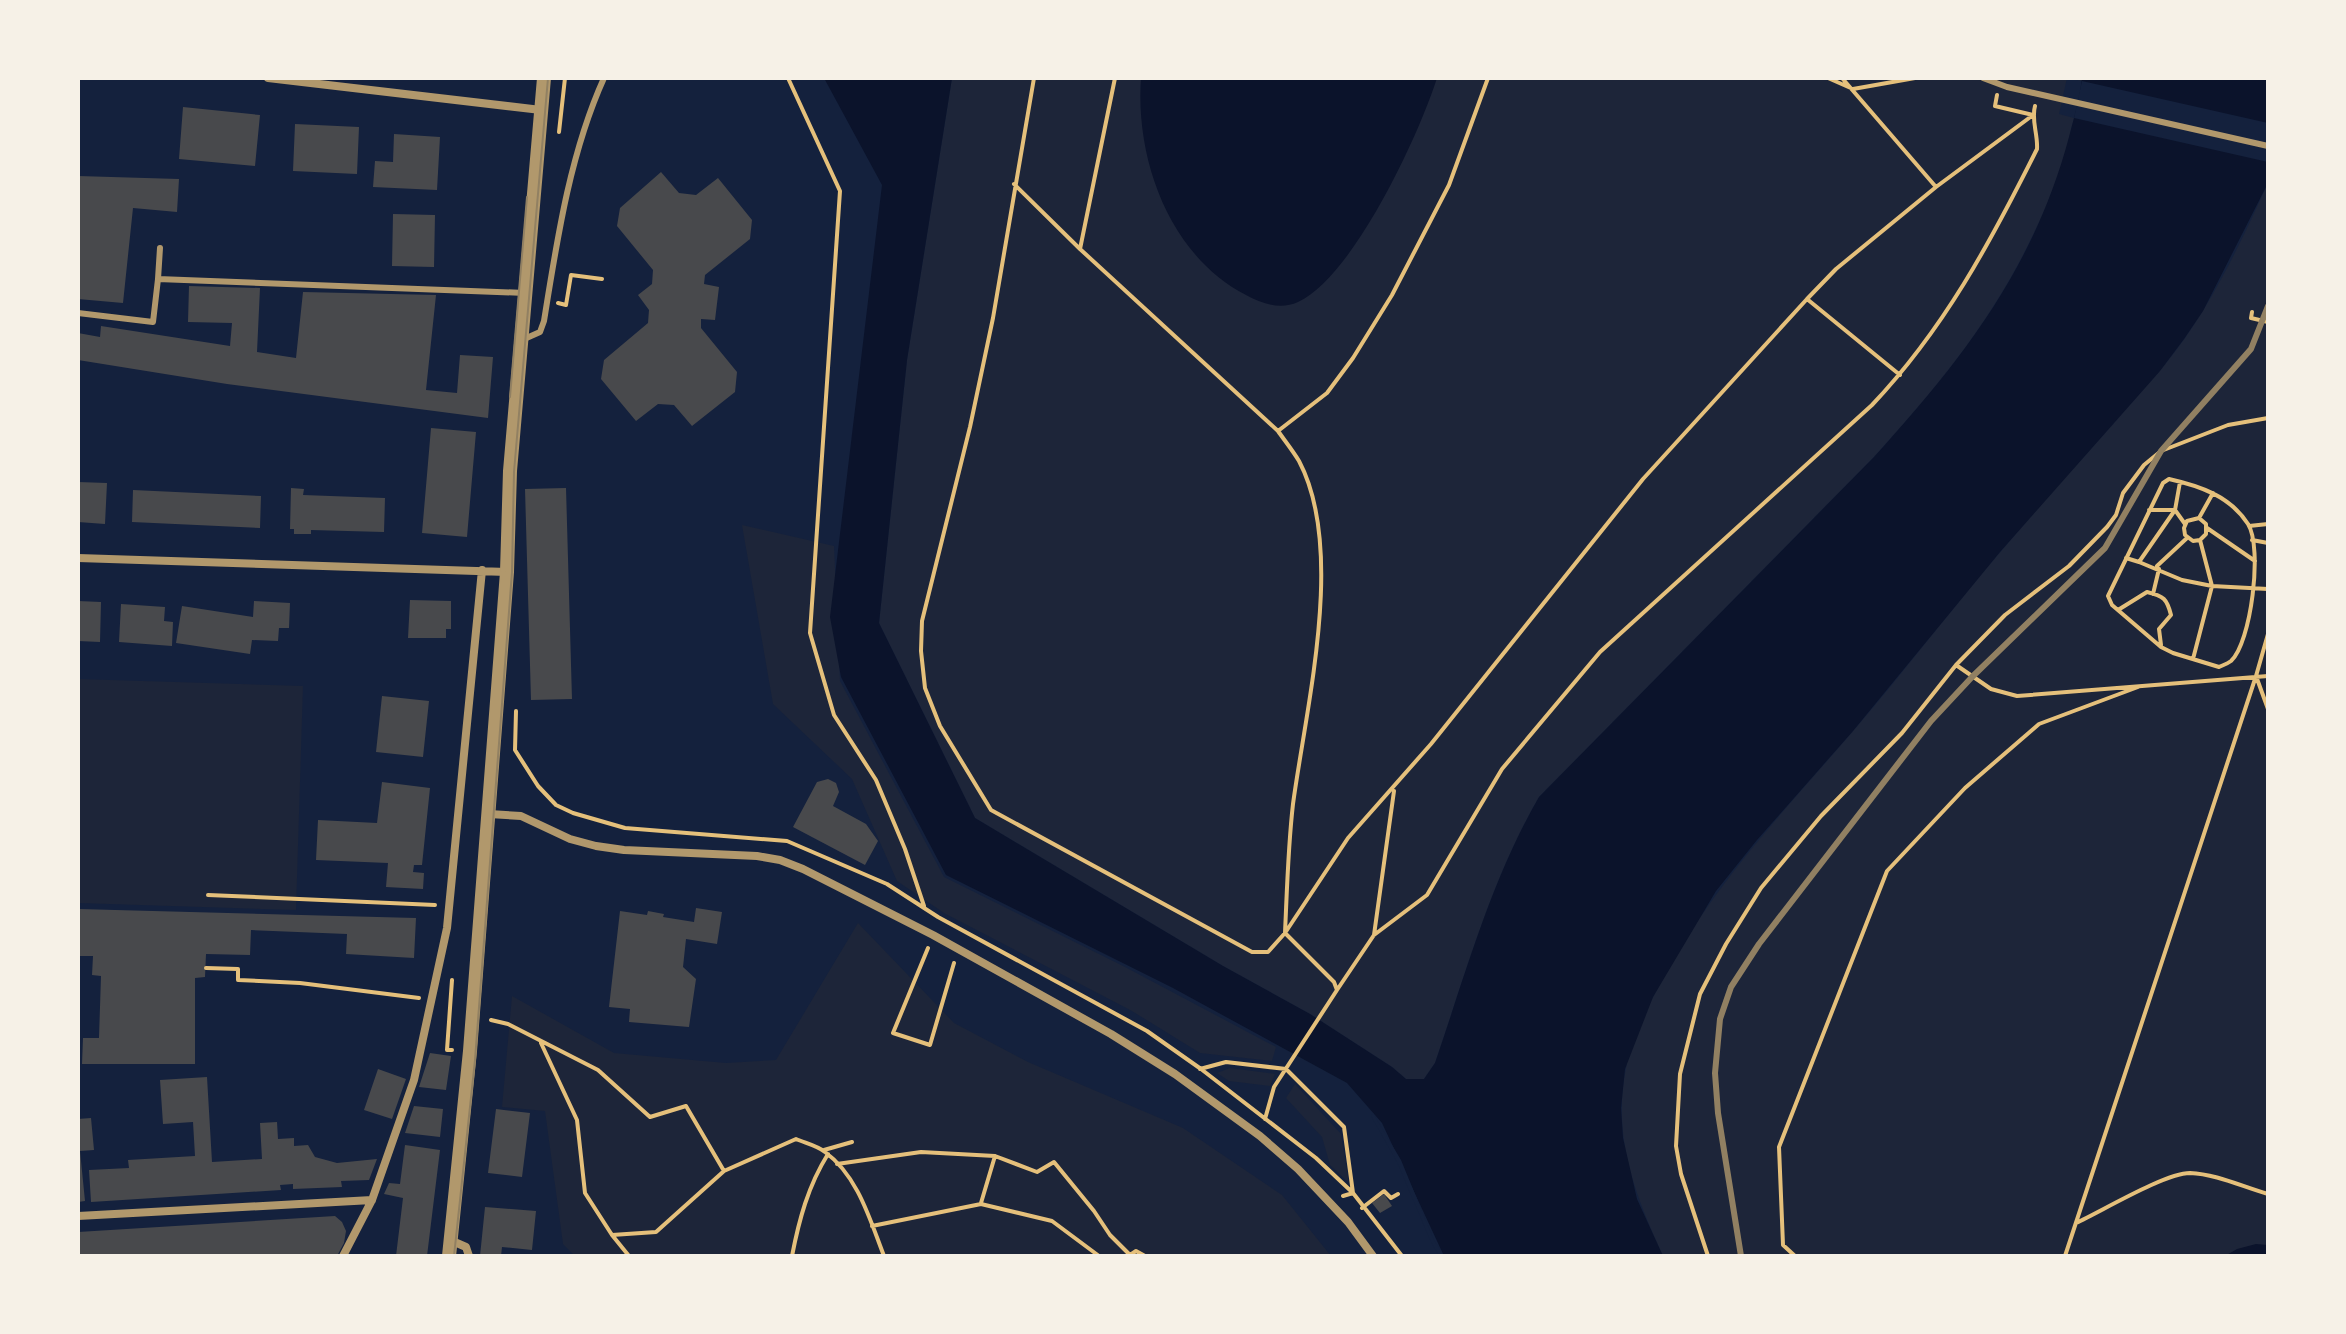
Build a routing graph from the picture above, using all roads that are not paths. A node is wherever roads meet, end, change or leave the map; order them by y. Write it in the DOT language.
graph roads {
  1 [pos="268,78"];
  2 [pos="544,78"];
  3 [pos="604,78"];
  4 [pos="1983,78"];
  5 [pos="288,79"];
  6 [pos="541,110"];
  7 [pos="2268,146"];
  8 [pos="160,248"];
  9 [pos="158,279"];
  10 [pos="525,293"];
  11 [pos="78,313"];
  12 [pos="522,340"];
  13 [pos="78,558"];
  14 [pos="482,570"];
  15 [pos="507,572"];
  16 [pos="489,814"];
  17 [pos="372,1200"];
  18 [pos="78,1216"];
  19 [pos="450,1240"];
  20 [pos="343,1256"];
  21 [pos="449,1256"];
  22 [pos="469,1256"];
  23 [pos="1373,1256"];
  1 -- 5 [label="street"];
  2 -- 6 [label="street"];
  3 -- 12 [label="lane"];
  4 -- 7 [label="lane"];
  5 -- 6 [label="street"];
  6 -- 10 [label="street"];
  8 -- 9 [label="lane"];
  9 -- 10 [label="lane"];
  9 -- 11 [label="lane"];
  10 -- 12 [label="street"];
  12 -- 15 [label="street"];
  13 -- 14 [label="street"];
  14 -- 15 [label="street"];
  14 -- 17 [label="street"];
  15 -- 16 [label="street"];
  16 -- 19 [label="street"];
  16 -- 23 [label="street"];
  17 -- 18 [label="street"];
  17 -- 20 [label="street"];
  19 -- 21 [label="street"];
  19 -- 22 [label="street"];
}
